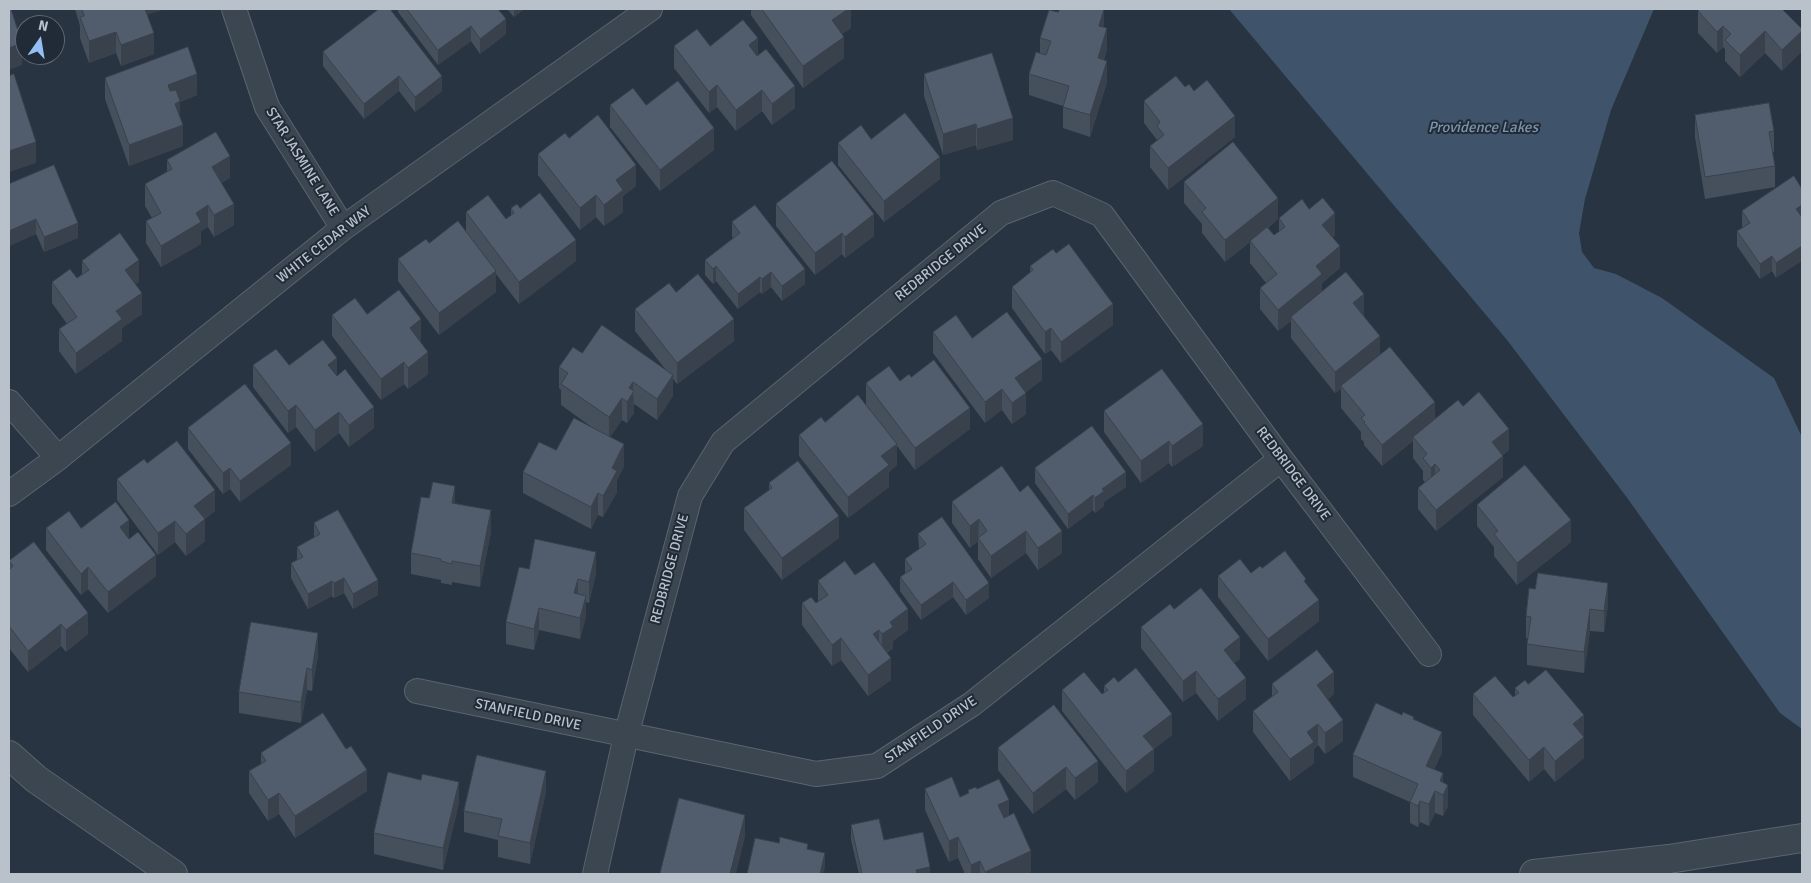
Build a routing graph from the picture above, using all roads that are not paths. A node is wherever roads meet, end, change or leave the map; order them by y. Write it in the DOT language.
graph roads {
  1 [pos="234,9"];
  2 [pos="650,9"];
  3 [pos="343,228"];
  4 [pos="9,402"];
  5 [pos="58,458"];
  6 [pos="1281,459"];
  7 [pos="9,494"];
  8 [pos="1429,654"];
  9 [pos="417,691"];
  10 [pos="626,736"];
  11 [pos="9,755"];
  12 [pos="1802,838"];
  13 [pos="1668,867"];
  14 [pos="173,874"];
  15 [pos="595,874"];
  16 [pos="1534,874"];
  1 -- 3 [label="street, STAR JASMINE LANE"];
  2 -- 3 [label="street, WHITE CEDAR WAY"];
  3 -- 5 [label="street, WHITE CEDAR WAY"];
  4 -- 5 [label="street"];
  5 -- 7 [label="street, WHITE CEDAR WAY"];
  6 -- 8 [label="street, REDBRIDGE DRIVE"];
  6 -- 10 [label="street, STANFIELD DRIVE"];
  6 -- 10 [label="street, REDBRIDGE DRIVE"];
  9 -- 10 [label="street, STANFIELD DRIVE"];
  10 -- 15 [label="street, REDBRIDGE DRIVE"];
  11 -- 14 [label="street"];
  12 -- 13 [label="street"];
  13 -- 16 [label="street"];
}
